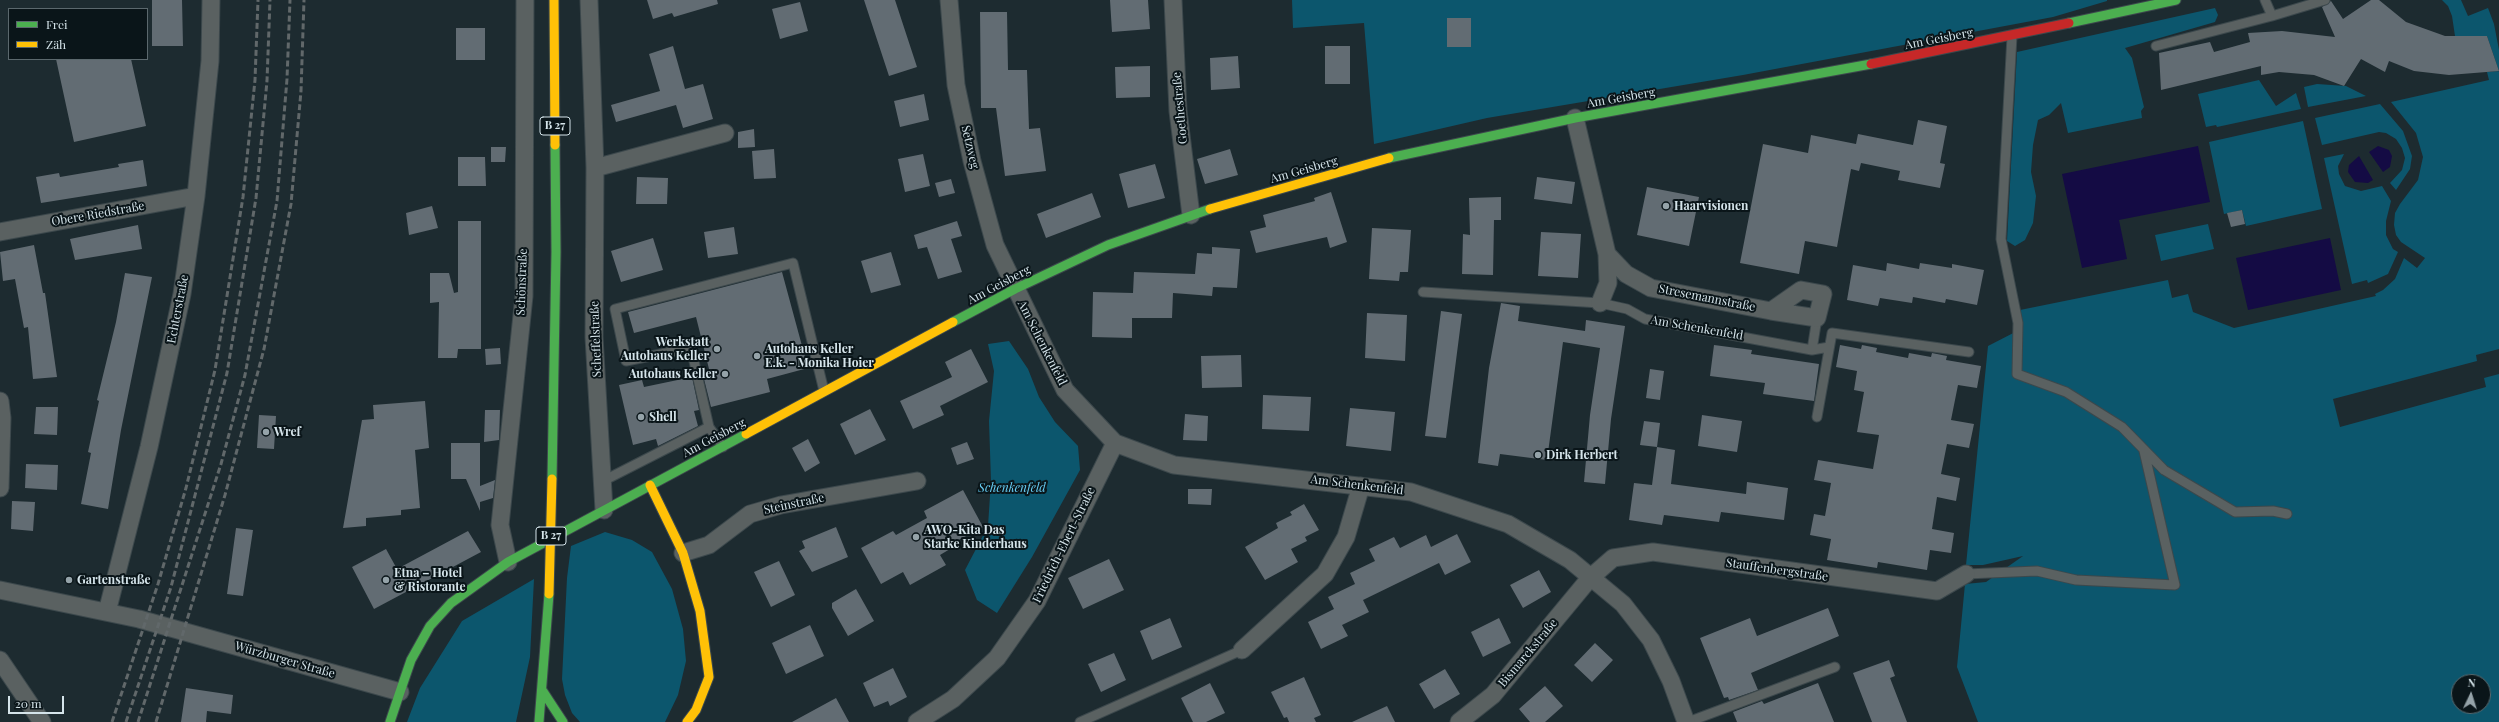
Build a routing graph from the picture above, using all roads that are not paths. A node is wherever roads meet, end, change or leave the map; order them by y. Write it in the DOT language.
graph roads {
  1 [pos="211,0"];
  2 [pos="525,0"];
  3 [pos="554,0"];
  4 [pos="589,0"];
  5 [pos="949,0"];
  6 [pos="1173,0"];
  7 [pos="2176,0"];
  8 [pos="2265,0"];
  9 [pos="2324,0"];
  10 [pos="2272,16"];
  11 [pos="2012,36"];
  12 [pos="2156,46"];
  13 [pos="1575,118"];
  14 [pos="725,133"];
  15 [pos="595,168"];
  16 [pos="196,196"];
  17 [pos="1191,215"];
  18 [pos="0,232"];
  19 [pos="1607,254"];
  20 [pos="1015,289"];
  21 [pos="1423,292"];
  22 [pos="1600,304"];
  23 [pos="1771,311"];
  24 [pos="1817,318"];
  25 [pos="1829,347"];
  26 [pos="1812,350"];
  27 [pos="1969,352"];
  28 [pos="825,393"];
  29 [pos="0,401"];
  30 [pos="1817,416"];
  31 [pos="709,427"];
  32 [pos="1115,443"];
  33 [pos="723,447"];
  34 [pos="2144,449"];
  35 [pos="603,481"];
  36 [pos="917,482"];
  37 [pos="650,485"];
  38 [pos="1361,486"];
  39 [pos="0,488"];
  40 [pos="604,510"];
  41 [pos="2287,514"];
  42 [pos="683,553"];
  43 [pos="508,562"];
  44 [pos="1966,574"];
  45 [pos="1590,578"];
  46 [pos="0,590"];
  47 [pos="107,612"];
  48 [pos="1242,650"];
  49 [pos="0,660"];
  50 [pos="1835,667"];
  51 [pos="542,690"];
  52 [pos="400,692"];
  53 [pos="42,722"];
  54 [pos="390,722"];
  55 [pos="539,722"];
  56 [pos="563,722"];
  57 [pos="687,722"];
  58 [pos="917,722"];
  59 [pos="1080,722"];
  60 [pos="1459,722"];
  61 [pos="1687,722"];
  1 -- 16 [label="street, Echterstraße"];
  2 -- 43 [label="street, Schönstraße"];
  3 -- 51 [label="street, B 27, bridge"];
  4 -- 15 [label="street, Scheffelstraße"];
  5 -- 20 [label="street, Setzweg"];
  6 -- 17 [label="street, Goethestraße"];
  7 -- 11 [label="street, Am Geisberg"];
  8 -- 10 [label="lane"];
  9 -- 10 [label="lane"];
  10 -- 12 [label="lane"];
  11 -- 13 [label="street, Am Geisberg"];
  11 -- 34 [label="lane"];
  13 -- 17 [label="street, Am Geisberg"];
  13 -- 19 [label="street"];
  14 -- 15 [label="street"];
  15 -- 35 [label="street, Scheffelstraße"];
  16 -- 18 [label="street, Obere Riedstraße"];
  16 -- 47 [label="street, Echterstraße"];
  17 -- 20 [label="street, Am Geisberg"];
  19 -- 22 [label="street"];
  19 -- 23 [label="street, Stresemannstraße"];
  20 -- 28 [label="street, Am Geisberg"];
  20 -- 32 [label="street, Am Schenkenfeld"];
  21 -- 22 [label="lane, Am Schenkenfeld"];
  22 -- 26 [label="lane, Am Schenkenfeld"];
  23 -- 24 [label="street, Stresemannstraße"];
  23 -- 24 [label="street, Stresemannstraße"];
  24 -- 26 [label="lane"];
  25 -- 26 [label="lane, Am Schenkenfeld"];
  25 -- 27 [label="lane"];
  25 -- 30 [label="lane"];
  28 -- 31 [label="lane"];
  28 -- 33 [label="street, Am Geisberg"];
  29 -- 39 [label="street"];
  31 -- 33 [label="lane"];
  31 -- 35 [label="lane"];
  32 -- 38 [label="street, Am Schenkenfeld"];
  32 -- 58 [label="street, Friedrich-Ebert-Straße"];
  33 -- 37 [label="street, Am Geisberg"];
  34 -- 41 [label="lane"];
  34 -- 44 [label="lane"];
  35 -- 40 [label="street, Scheffelstraße"];
  36 -- 42 [label="street, Steinstraße"];
  37 -- 40 [label="street, Am Geisberg"];
  37 -- 42 [label="street"];
  38 -- 45 [label="street, Am Schenkenfeld"];
  38 -- 48 [label="street"];
  40 -- 43 [label="street, Am Geisberg"];
  42 -- 57 [label="street"];
  43 -- 52 [label="street"];
  44 -- 45 [label="street, Stauffenbergstraße"];
  45 -- 60 [label="street, Bismarckstraße"];
  45 -- 61 [label="street, Am Schenkenfeld"];
  46 -- 47 [label="street, Würzburger Straße"];
  47 -- 52 [label="street, Würzburger Straße"];
  48 -- 59 [label="lane"];
  49 -- 53 [label="street"];
  50 -- 61 [label="lane"];
  51 -- 55 [label="street, B 27"];
  51 -- 56 [label="street"];
  52 -- 54 [label="street"];
}
